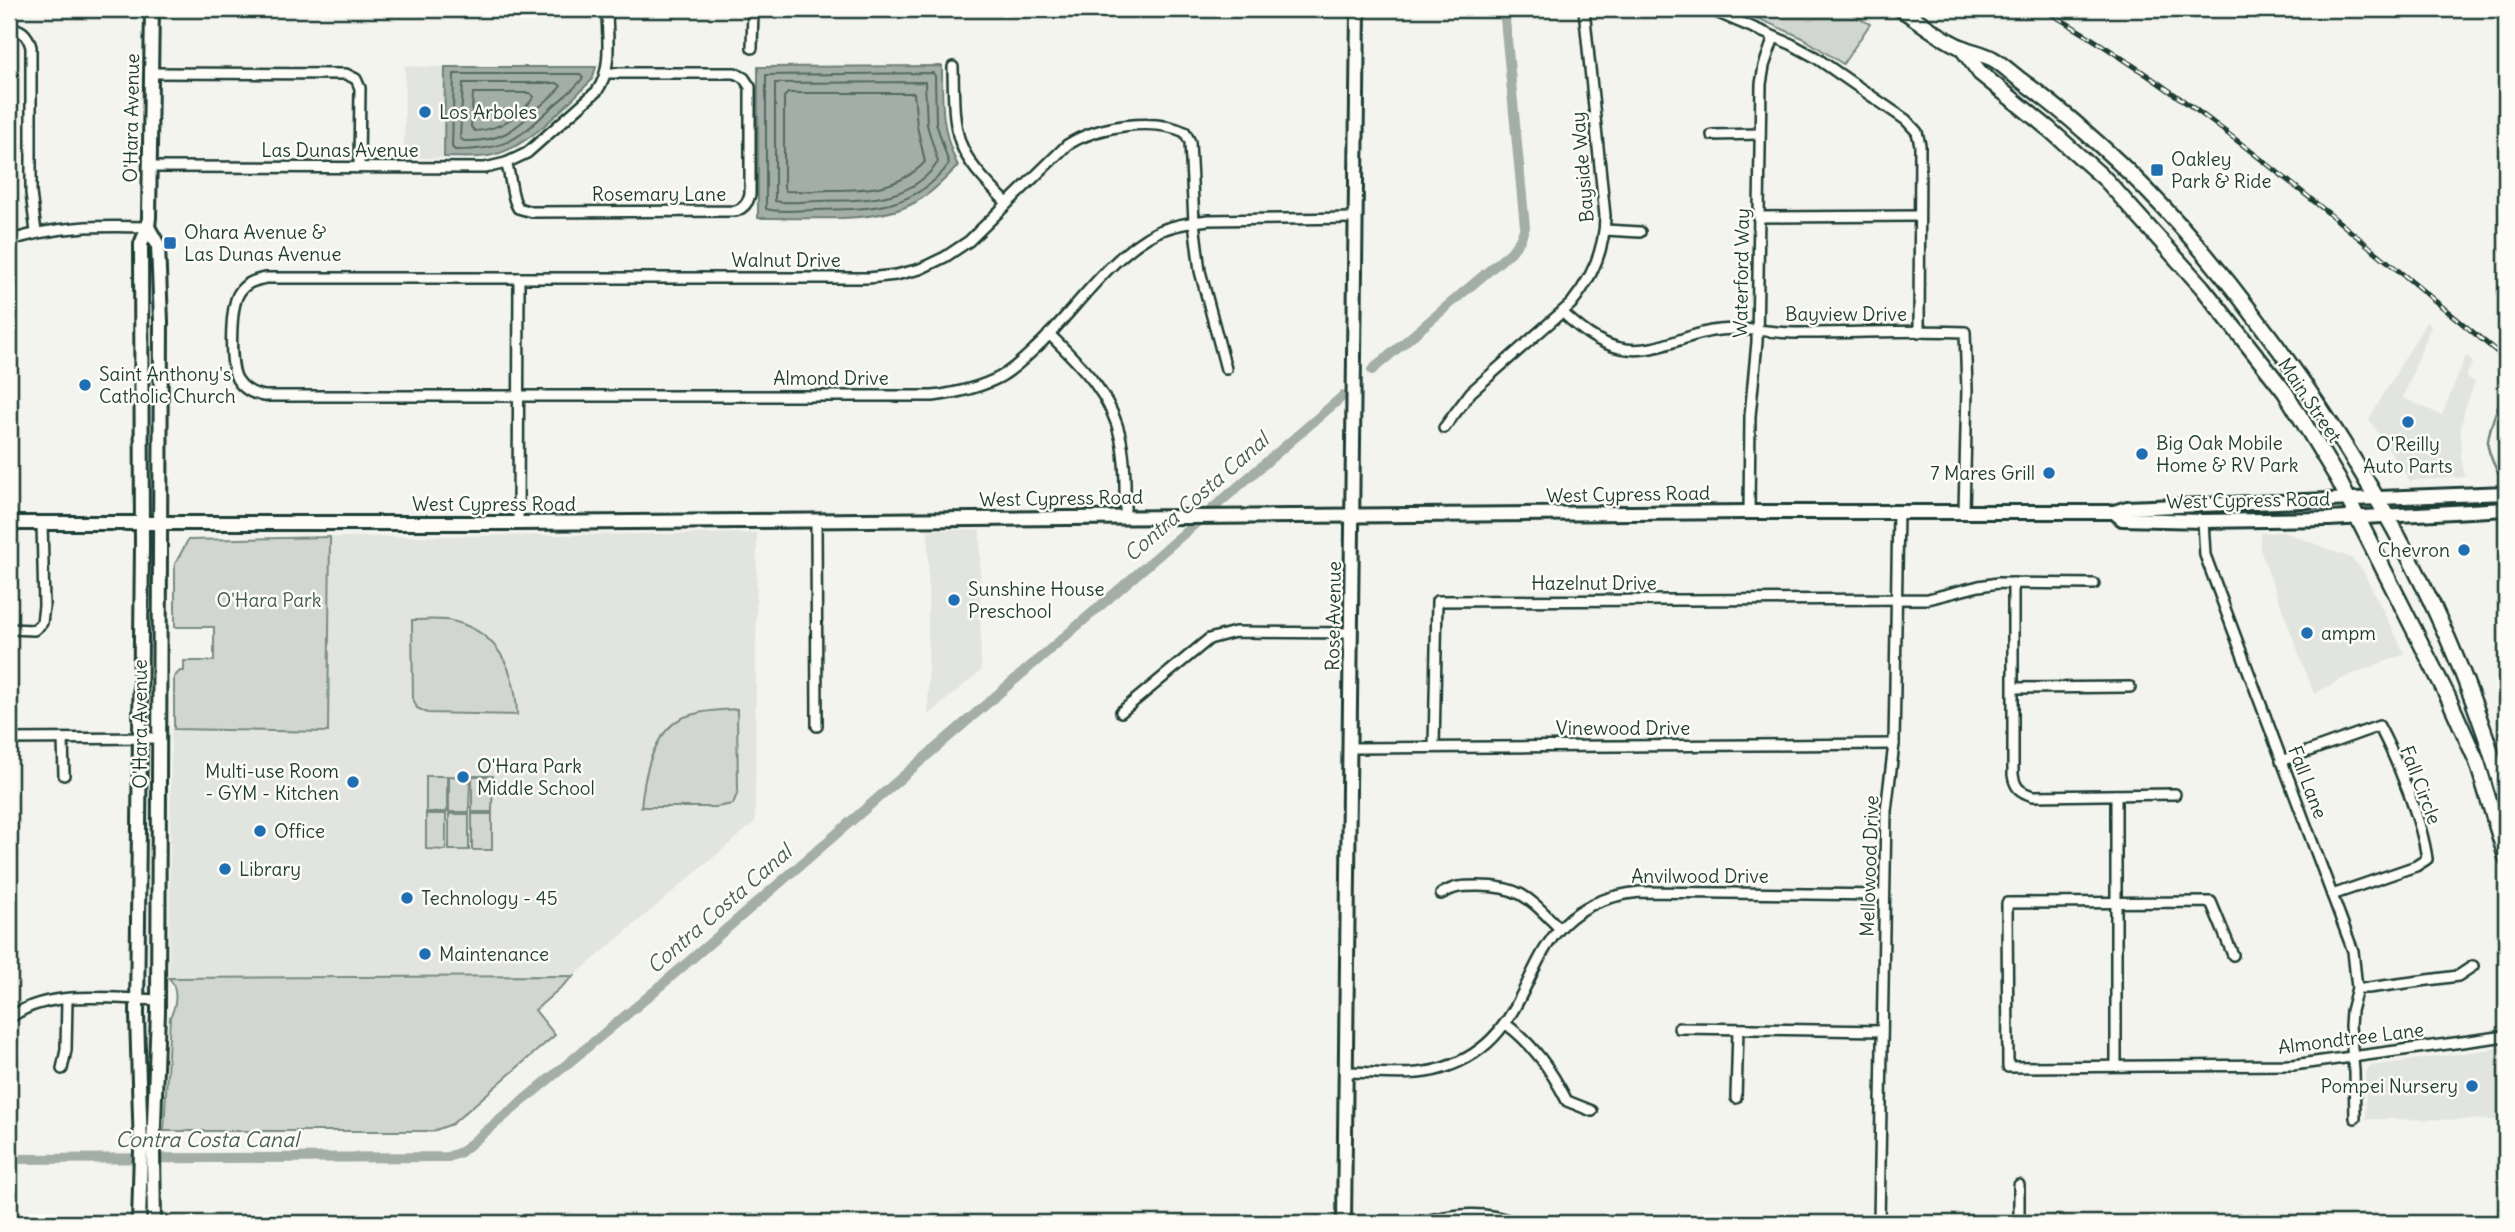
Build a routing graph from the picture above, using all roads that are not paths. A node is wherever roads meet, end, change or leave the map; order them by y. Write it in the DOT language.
graph roads {
  1 [pos="152,9"];
  2 [pos="607,9"];
  3 [pos="753,9"];
  4 [pos="1358,9"];
  5 [pos="1584,9"];
  6 [pos="1709,9"];
  7 [pos="1900,9"];
  8 [pos="9,28"];
  9 [pos="1774,37"];
  10 [pos="1961,47"];
  11 [pos="752,48"];
  12 [pos="953,67"];
  13 [pos="150,72"];
  14 [pos="606,73"];
  15 [pos="1759,134"];
  16 [pos="1712,135"];
  17 [pos="506,163"];
  18 [pos="150,167"];
  19 [pos="359,167"];
  20 [pos="1007,203"];
  21 [pos="1919,216"];
  22 [pos="1356,218"];
  23 [pos="1759,218"];
  24 [pos="1194,222"];
  25 [pos="148,227"];
  26 [pos="1605,230"];
  27 [pos="36,232"];
  28 [pos="1640,232"];
  29 [pos="9,241"];
  30 [pos="519,278"];
  31 [pos="1562,312"];
  32 [pos="1757,331"];
  33 [pos="1919,332"];
  34 [pos="1049,334"];
  35 [pos="1226,369"];
  36 [pos="246,389"];
  37 [pos="519,395"];
  38 [pos="1444,428"];
  39 [pos="2506,493"];
  40 [pos="2376,499"];
  41 [pos="2348,500"];
  42 [pos="2503,509"];
  43 [pos="1898,511"];
  44 [pos="1749,512"];
  45 [pos="1964,512"];
  46 [pos="2114,512"];
  47 [pos="2386,515"];
  48 [pos="1125,516"];
  49 [pos="1353,516"];
  50 [pos="2357,517"];
  51 [pos="816,521"];
  52 [pos="2203,521"];
  53 [pos="42,522"];
  54 [pos="141,522"];
  55 [pos="160,522"];
  56 [pos="9,523"];
  57 [pos="518,523"];
  58 [pos="2013,583"];
  59 [pos="2094,584"];
  60 [pos="1896,599"];
  61 [pos="9,629"];
  62 [pos="1352,633"];
  63 [pos="2130,687"];
  64 [pos="2014,688"];
  65 [pos="1121,712"];
  66 [pos="817,726"];
  67 [pos="139,738"];
  68 [pos="159,738"];
  69 [pos="9,739"];
  70 [pos="63,739"];
  71 [pos="1895,744"];
  72 [pos="1434,747"];
  73 [pos="1351,748"];
  74 [pos="2281,761"];
  75 [pos="159,762"];
  76 [pos="139,769"];
  77 [pos="64,775"];
  78 [pos="2175,794"];
  79 [pos="2116,795"];
  80 [pos="2506,803"];
  81 [pos="2506,857"];
  82 [pos="1441,894"];
  83 [pos="1884,895"];
  84 [pos="2332,895"];
  85 [pos="2117,902"];
  86 [pos="1559,928"];
  87 [pos="2233,956"];
  88 [pos="2473,966"];
  89 [pos="2357,988"];
  90 [pos="66,999"];
  91 [pos="137,1000"];
  92 [pos="158,1000"];
  93 [pos="9,1019"];
  94 [pos="1506,1024"];
  95 [pos="1679,1028"];
  96 [pos="1738,1029"];
  97 [pos="1882,1031"];
  98 [pos="2506,1036"];
  99 [pos="2353,1058"];
  100 [pos="2116,1066"];
  101 [pos="62,1069"];
  102 [pos="1346,1072"];
  103 [pos="1737,1098"];
  104 [pos="1592,1111"];
  105 [pos="2355,1118"];
  106 [pos="147,1157"];
  107 [pos="2019,1185"];
  108 [pos="1424,1221"];
  109 [pos="139,1223"];
  110 [pos="154,1223"];
  111 [pos="1345,1223"];
  112 [pos="1516,1223"];
  113 [pos="1879,1223"];
  114 [pos="2019,1223"];
  1 -- 13 [label="street, O'Hara Avenue"];
  2 -- 14 [label="street"];
  3 -- 11 [label="street"];
  4 -- 22 [label="street, Rose Avenue"];
  5 -- 26 [label="street, Bayside Way"];
  6 -- 9 [label="street"];
  7 -- 10 [label="main road, Main Street"];
  8 -- 27 [label="street"];
  9 -- 15 [label="street, Waterford Way"];
  9 -- 21 [label="street"];
  10 -- 40 [label="main road, Main Street"];
  10 -- 41 [label="main road, Main Street"];
  12 -- 20 [label="street"];
  13 -- 18 [label="street, O'Hara Avenue"];
  13 -- 19 [label="street"];
  14 -- 17 [label="street, Las Dunas Avenue"];
  14 -- 17 [label="street, Rosemary Lane"];
  15 -- 16 [label="street"];
  15 -- 23 [label="street, Waterford Way"];
  17 -- 19 [label="street, Las Dunas Avenue"];
  18 -- 19 [label="street, Las Dunas Avenue"];
  18 -- 25 [label="street, O'Hara Avenue"];
  20 -- 24 [label="street, Walnut Drive"];
  20 -- 30 [label="street, Walnut Drive"];
  21 -- 23 [label="street"];
  21 -- 33 [label="street"];
  22 -- 24 [label="street, Almond Drive"];
  22 -- 49 [label="street, Rose Avenue"];
  23 -- 32 [label="street, Waterford Way"];
  24 -- 34 [label="street, Almond Drive"];
  24 -- 35 [label="street, Walnut Drive"];
  25 -- 27 [label="street"];
  25 -- 54 [label="street, O'Hara Avenue"];
  25 -- 55 [label="street, O'Hara Avenue"];
  26 -- 28 [label="street"];
  26 -- 31 [label="street, Bayside Way"];
  27 -- 29 [label="street"];
  30 -- 36 [label="street, Walnut Drive"];
  30 -- 37 [label="street"];
  31 -- 32 [label="street, Bayview Drive"];
  31 -- 38 [label="street, Bayside Way"];
  32 -- 33 [label="street, Bayview Drive"];
  32 -- 44 [label="street, Waterford Way"];
  33 -- 45 [label="street, Bayview Drive"];
  34 -- 37 [label="street, Almond Drive"];
  34 -- 48 [label="street"];
  36 -- 37 [label="street, Almond Drive"];
  37 -- 57 [label="street"];
  39 -- 40 [label="street, West Cypress Road"];
  40 -- 41 [label="street, West Cypress Road"];
  40 -- 47 [label="main road, Main Street"];
  41 -- 46 [label="street, West Cypress Road"];
  41 -- 50 [label="main road, Main Street"];
  42 -- 47 [label="street, West Cypress Road"];
  43 -- 44 [label="street, West Cypress Road"];
  43 -- 45 [label="street, West Cypress Road"];
  43 -- 60 [label="street, Mellowood Drive"];
  44 -- 49 [label="street, West Cypress Road"];
  45 -- 46 [label="street, West Cypress Road"];
  46 -- 52 [label="street, West Cypress Road"];
  47 -- 50 [label="street, West Cypress Road"];
  47 -- 80 [label="main road, Main Street"];
  48 -- 49 [label="street, West Cypress Road"];
  48 -- 51 [label="street, West Cypress Road"];
  49 -- 62 [label="street, Rose Avenue"];
  50 -- 52 [label="street, West Cypress Road"];
  50 -- 81 [label="main road, Main Street"];
  51 -- 57 [label="street, West Cypress Road"];
  51 -- 66 [label="street"];
  52 -- 74 [label="street, Fall Lane"];
  53 -- 54 [label="street, West Cypress Road"];
  53 -- 56 [label="street, West Cypress Road"];
  53 -- 61 [label="street"];
  54 -- 55 [label="street, West Cypress Road"];
  54 -- 67 [label="street, O'Hara Avenue"];
  55 -- 57 [label="street, West Cypress Road"];
  55 -- 68 [label="street, O'Hara Avenue"];
  58 -- 59 [label="street"];
  58 -- 60 [label="street"];
  58 -- 64 [label="street"];
  60 -- 71 [label="street, Mellowood Drive"];
  60 -- 72 [label="street, Hazelnut Drive"];
  62 -- 65 [label="street"];
  62 -- 73 [label="street, Rose Avenue"];
  63 -- 64 [label="street"];
  64 -- 79 [label="street"];
  67 -- 68 [label="street"];
  67 -- 70 [label="street"];
  67 -- 76 [label="street, O'Hara Avenue"];
  68 -- 75 [label="street, O'Hara Avenue"];
  69 -- 70 [label="street"];
  70 -- 77 [label="street"];
  71 -- 72 [label="street, Vinewood Drive"];
  71 -- 83 [label="street, Mellowood Drive"];
  72 -- 73 [label="street, Vinewood Drive"];
  73 -- 102 [label="street, Rose Avenue"];
  74 -- 84 [label="street, Fall Lane"];
  74 -- 84 [label="street, Fall Circle"];
  75 -- 76 [label="street"];
  75 -- 92 [label="street, O'Hara Avenue"];
  76 -- 91 [label="street, O'Hara Avenue"];
  78 -- 79 [label="street"];
  79 -- 85 [label="street"];
  82 -- 86 [label="street"];
  83 -- 86 [label="street, Anvilwood Drive"];
  83 -- 97 [label="street, Mellowood Drive"];
  84 -- 89 [label="street, Fall Lane"];
  85 -- 87 [label="street"];
  85 -- 100 [label="street"];
  85 -- 100 [label="street, Almondtree Lane"];
  86 -- 94 [label="street, Anvilwood Drive"];
  88 -- 89 [label="street"];
  89 -- 99 [label="street, Fall Lane"];
  90 -- 91 [label="street"];
  90 -- 93 [label="street"];
  90 -- 101 [label="street"];
  91 -- 92 [label="street"];
  91 -- 106 [label="street, O'Hara Avenue"];
  92 -- 106 [label="street, O'Hara Avenue"];
  94 -- 102 [label="street, Anvilwood Drive"];
  94 -- 104 [label="street"];
  95 -- 96 [label="street"];
  96 -- 97 [label="street"];
  96 -- 103 [label="street"];
  97 -- 113 [label="street, Mellowood Drive"];
  98 -- 99 [label="street, Almondtree Lane"];
  99 -- 100 [label="street, Almondtree Lane"];
  99 -- 105 [label="street, Fall Lane"];
  102 -- 111 [label="street, Rose Avenue"];
  106 -- 109 [label="street, O'Hara Avenue"];
  106 -- 110 [label="street, O'Hara Avenue"];
  107 -- 114 [label="street"];
  108 -- 112 [label="street"];
}
